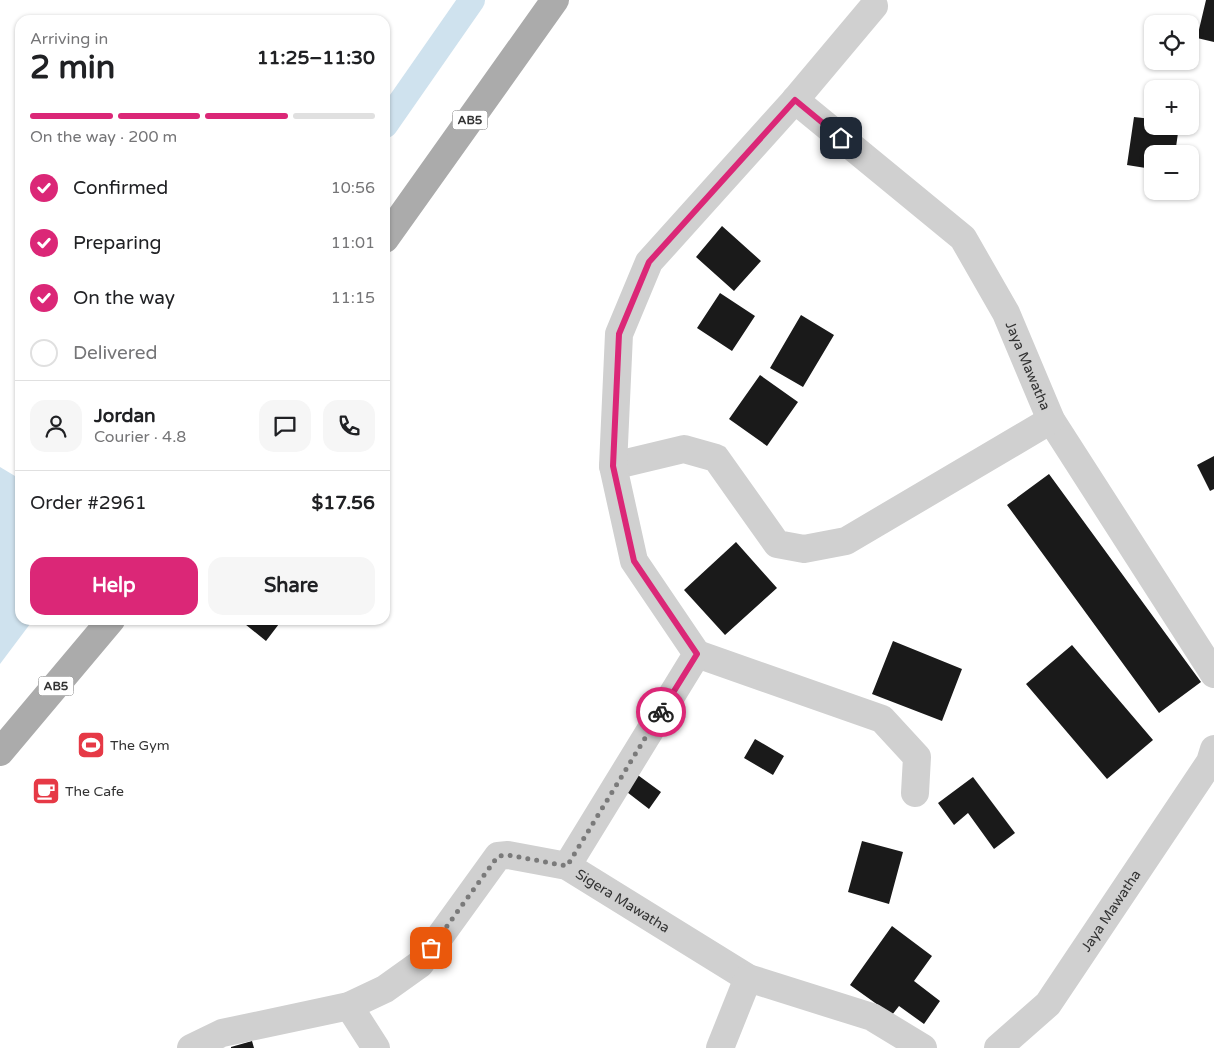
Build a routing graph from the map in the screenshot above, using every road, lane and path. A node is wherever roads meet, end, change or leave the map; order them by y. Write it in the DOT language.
graph roads {
  1 [pos="556,0"];
  2 [pos="874,2"];
  3 [pos="795,100"];
  4 [pos="390,232"];
  5 [pos="1051,420"];
  6 [pos="613,466"];
  7 [pos="107,625"];
  8 [pos="697,654"];
  9 [pos="1214,674"];
  10 [pos="0,752"];
  11 [pos="1213,759"];
  12 [pos="915,793"];
  13 [pos="567,866"];
  14 [pos="748,978"];
  15 [pos="349,1006"];
  16 [pos="191,1048"];
  17 [pos="376,1048"];
  18 [pos="720,1048"];
  19 [pos="922,1048"];
  20 [pos="998,1048"];
  1 -- 4 [label="main road, AB5"];
  2 -- 3 [label="street"];
  3 -- 5 [label="street, Jaya Mawatha"];
  3 -- 6 [label="street"];
  5 -- 6 [label="street"];
  5 -- 9 [label="street, Jaya Mawatha"];
  6 -- 8 [label="street"];
  7 -- 10 [label="main road, AB5"];
  8 -- 12 [label="street"];
  8 -- 13 [label="street"];
  11 -- 20 [label="street, Jaya Mawatha"];
  13 -- 14 [label="street, Sigera Mawatha"];
  13 -- 15 [label="street, Sigera Mawatha"];
  14 -- 18 [label="street"];
  14 -- 19 [label="street, Sigera Mawatha"];
  15 -- 16 [label="street, Sigera Mawatha"];
  15 -- 17 [label="street"];
}
